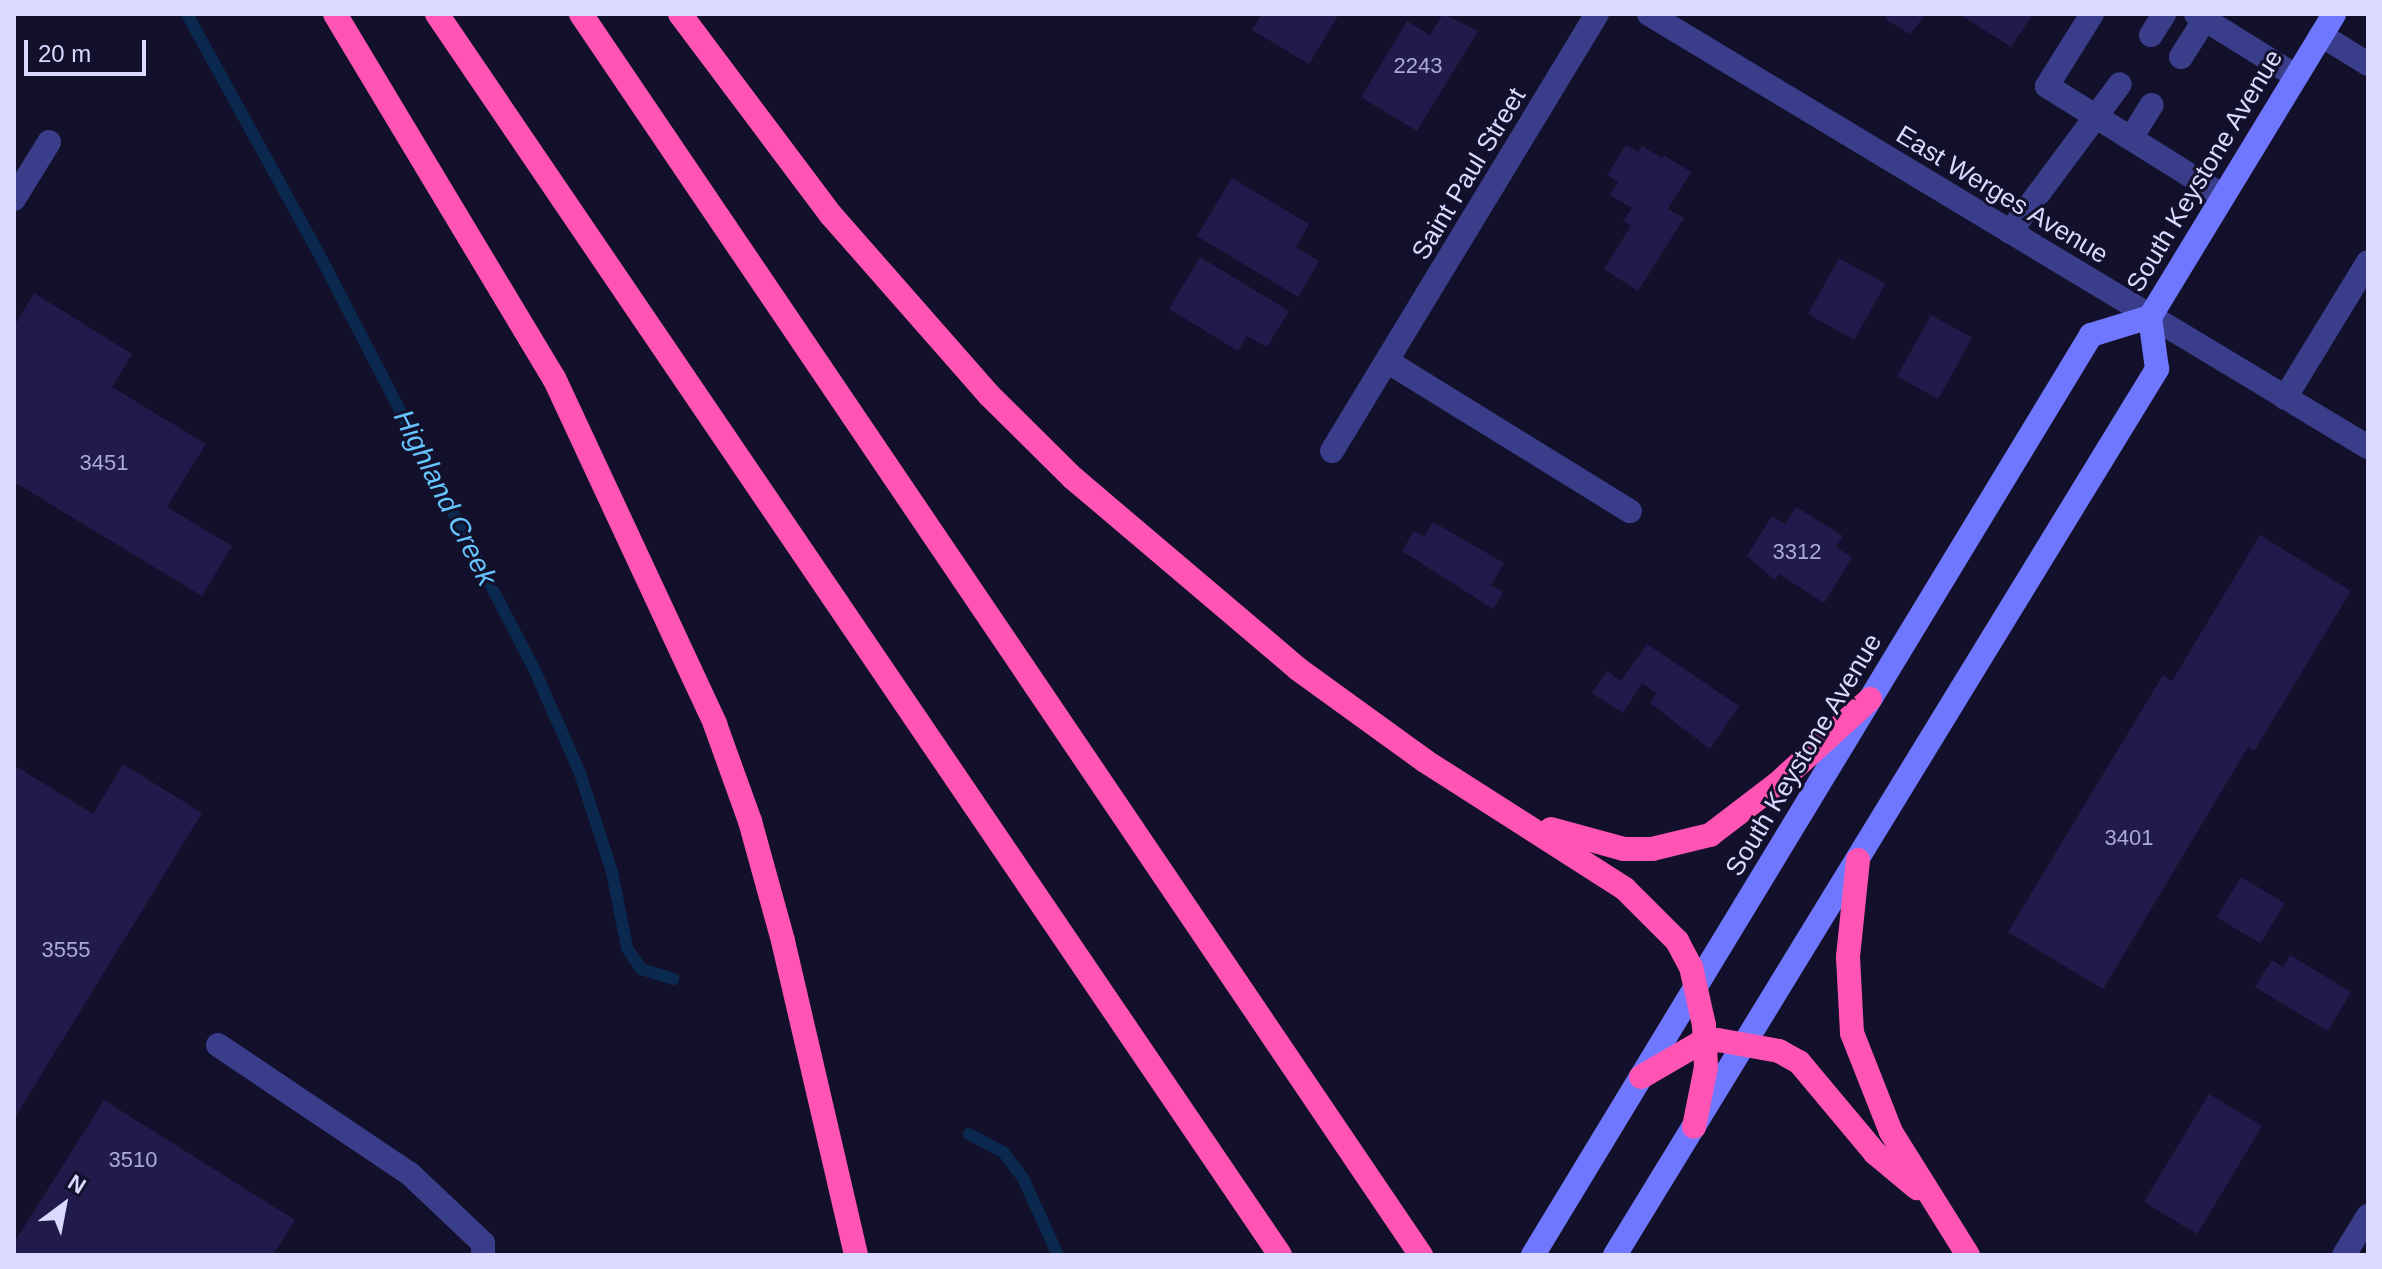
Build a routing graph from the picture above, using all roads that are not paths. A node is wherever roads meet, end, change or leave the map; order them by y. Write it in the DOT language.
graph roads {
  1 [pos="335,14"];
  2 [pos="437,14"];
  3 [pos="581,14"];
  4 [pos="680,14"];
  5 [pos="1597,14"];
  6 [pos="1649,14"];
  7 [pos="2092,14"];
  8 [pos="2164,14"];
  9 [pos="2334,14"];
  10 [pos="2200,17"];
  11 [pos="2151,35"];
  12 [pos="2321,35"];
  13 [pos="2181,57"];
  14 [pos="2368,64"];
  15 [pos="2296,76"];
  16 [pos="2120,84"];
  17 [pos="2152,105"];
  18 [pos="2099,119"];
  19 [pos="2131,138"];
  20 [pos="49,142"];
  21 [pos="2223,196"];
  22 [pos="14,199"];
  23 [pos="2010,232"];
  24 [pos="2368,262"];
  25 [pos="2150,317"];
  26 [pos="1390,363"];
  27 [pos="2285,398"];
  28 [pos="2368,447"];
  29 [pos="1332,451"];
  30 [pos="1630,511"];
  31 [pos="1870,699"];
  32 [pos="1518,818"];
  33 [pos="1858,860"];
  34 [pos="1695,988"];
  35 [pos="1705,1042"];
  36 [pos="1747,1042"];
  37 [pos="218,1045"];
  38 [pos="1641,1077"];
  39 [pos="1694,1127"];
  40 [pos="1934,1202"];
  41 [pos="2368,1216"];
  42 [pos="1415,1246"];
  43 [pos="483,1255"];
  44 [pos="856,1255"];
  45 [pos="1280,1255"];
  46 [pos="1533,1255"];
  47 [pos="1615,1255"];
  48 [pos="1968,1255"];
  49 [pos="2344,1255"];
  1 -- 44 [label="highway"];
  2 -- 45 [label="highway"];
  3 -- 42 [label="highway"];
  4 -- 32 [label="highway"];
  5 -- 26 [label="street, Saint Paul Street"];
  6 -- 23 [label="street, East Werges Avenue"];
  7 -- 18 [label="street"];
  8 -- 11 [label="street"];
  9 -- 12 [label="main road, South Keystone Avenue"];
  10 -- 13 [label="street"];
  10 -- 15 [label="street"];
  12 -- 14 [label="street"];
  12 -- 15 [label="main road, South Keystone Avenue"];
  15 -- 21 [label="main road, South Keystone Avenue"];
  16 -- 18 [label="street"];
  17 -- 19 [label="street"];
  18 -- 19 [label="street"];
  18 -- 23 [label="street"];
  19 -- 21 [label="street"];
  20 -- 22 [label="street"];
  21 -- 25 [label="main road, South Keystone Avenue"];
  23 -- 25 [label="street, East Werges Avenue"];
  24 -- 27 [label="street"];
  25 -- 27 [label="street, East Werges Avenue"];
  25 -- 31 [label="main road, South Keystone Avenue"];
  25 -- 33 [label="main road, South Keystone Avenue"];
  26 -- 29 [label="street, Saint Paul Street"];
  26 -- 30 [label="street"];
  27 -- 28 [label="street, East Werges Avenue"];
  31 -- 32 [label="highway"];
  31 -- 34 [label="main road, South Keystone Avenue"];
  32 -- 34 [label="highway"];
  33 -- 36 [label="main road, South Keystone Avenue"];
  33 -- 40 [label="highway"];
  34 -- 35 [label="highway"];
  34 -- 38 [label="main road, South Keystone Avenue"];
  35 -- 36 [label="highway"];
  35 -- 38 [label="highway"];
  35 -- 39 [label="highway"];
  36 -- 39 [label="main road, South Keystone Avenue"];
  36 -- 40 [label="highway"];
  37 -- 43 [label="street"];
  38 -- 46 [label="main road, South Keystone Avenue"];
  39 -- 47 [label="main road, South Keystone Avenue"];
  40 -- 48 [label="highway"];
  41 -- 49 [label="street"];
}
